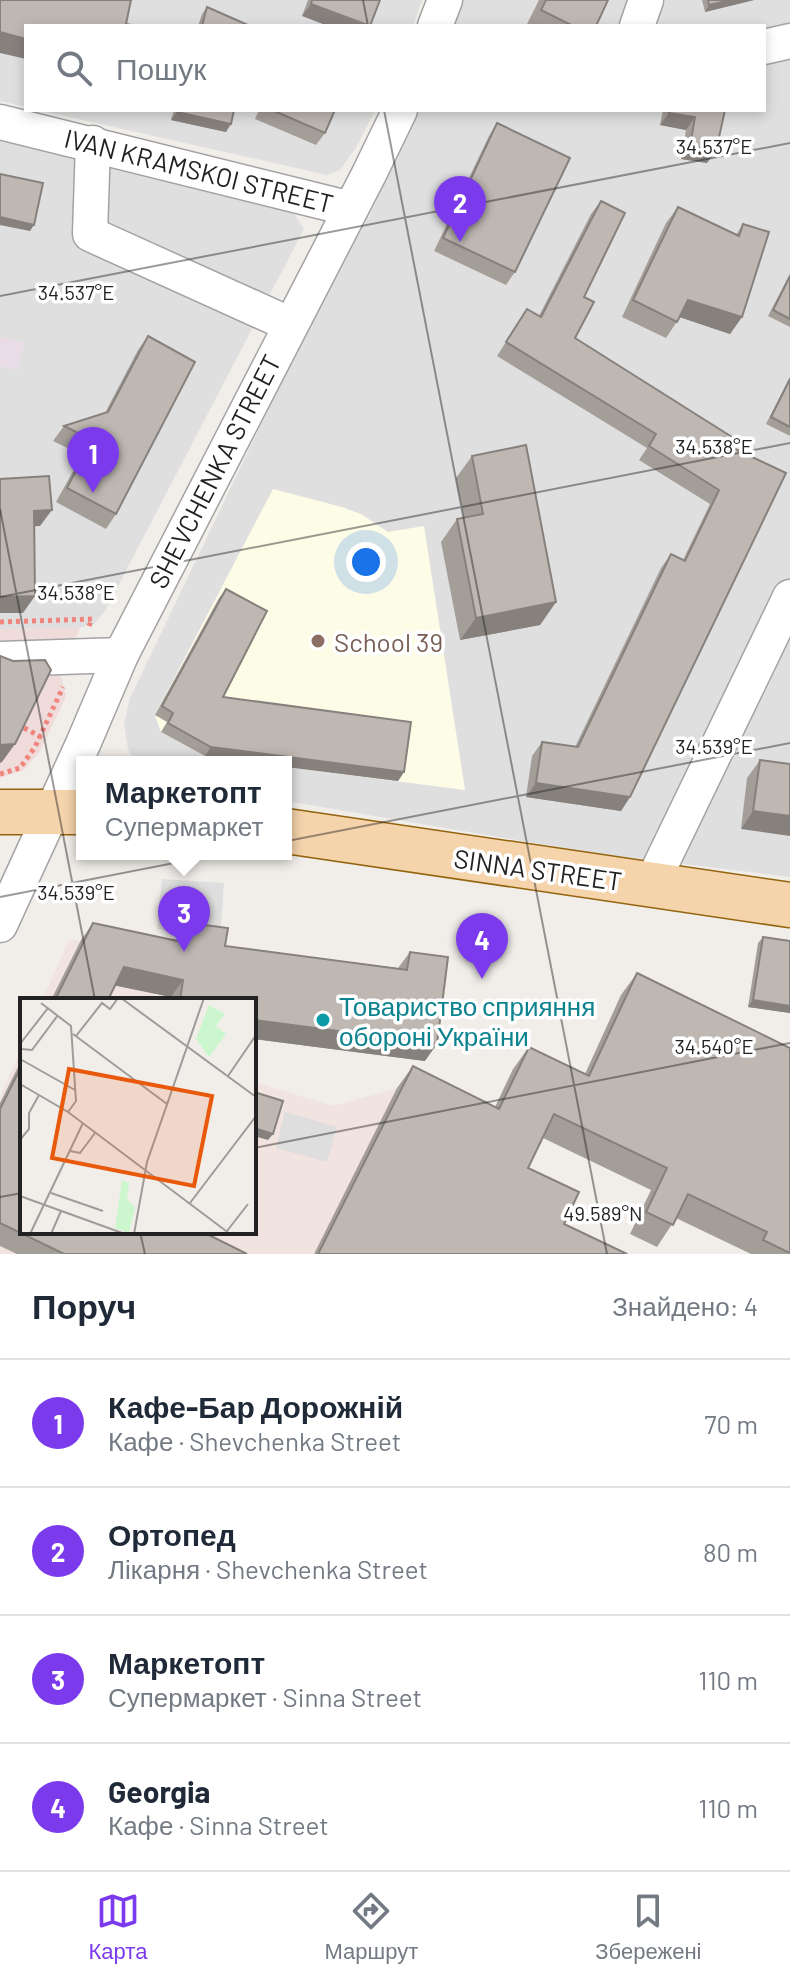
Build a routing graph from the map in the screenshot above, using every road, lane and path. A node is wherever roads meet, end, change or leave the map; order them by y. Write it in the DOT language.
graph roads {
  1 [pos="445,0"];
  2 [pos="646,0"];
  3 [pos="436,24"];
  4 [pos="638,24"];
  5 [pos="790,41"];
  6 [pos="766,47"];
  7 [pos="399,112"];
  8 [pos="0,122"];
  9 [pos="93,143"];
  10 [pos="351,209"];
  11 [pos="289,324"];
  12 [pos="790,597"];
  13 [pos="0,622"];
  14 [pos="121,655"];
  15 [pos="76,656"];
  16 [pos="0,659"];
  17 [pos="14,723"];
  18 [pos="41,737"];
  19 [pos="87,756"];
  20 [pos="0,774"];
  21 [pos="76,787"];
  22 [pos="68,811"];
  23 [pos="0,812"];
  24 [pos="292,832"];
  25 [pos="651,885"];
  26 [pos="790,905"];
  27 [pos="0,925"];
  1 -- 3 [label="street"];
  2 -- 4 [label="street"];
  5 -- 6 [label="street"];
  7 -- 10 [label="street, SHEVCHENKA STREET"];
  8 -- 9 [label="street, IVAN KRAMSKOI STREET"];
  9 -- 10 [label="street, IVAN KRAMSKOI STREET"];
  9 -- 11 [label="street"];
  10 -- 11 [label="street, SHEVCHENKA STREET"];
  11 -- 14 [label="street, SHEVCHENKA STREET"];
  12 -- 25 [label="street"];
  13 -- 15 [label="path"];
  14 -- 15 [label="street"];
  14 -- 19 [label="street, SHEVCHENKA STREET"];
  15 -- 16 [label="street"];
  15 -- 18 [label="path"];
  17 -- 18 [label="path"];
  18 -- 20 [label="path"];
  21 -- 22 [label="street, SHEVCHENKA STREET"];
  22 -- 23 [label="main road"];
  22 -- 27 [label="street, SHEVCHENKA STREET"];
  24 -- 25 [label="main road, SINNA STREET"];
  25 -- 26 [label="main road, SINNA STREET"];
}
